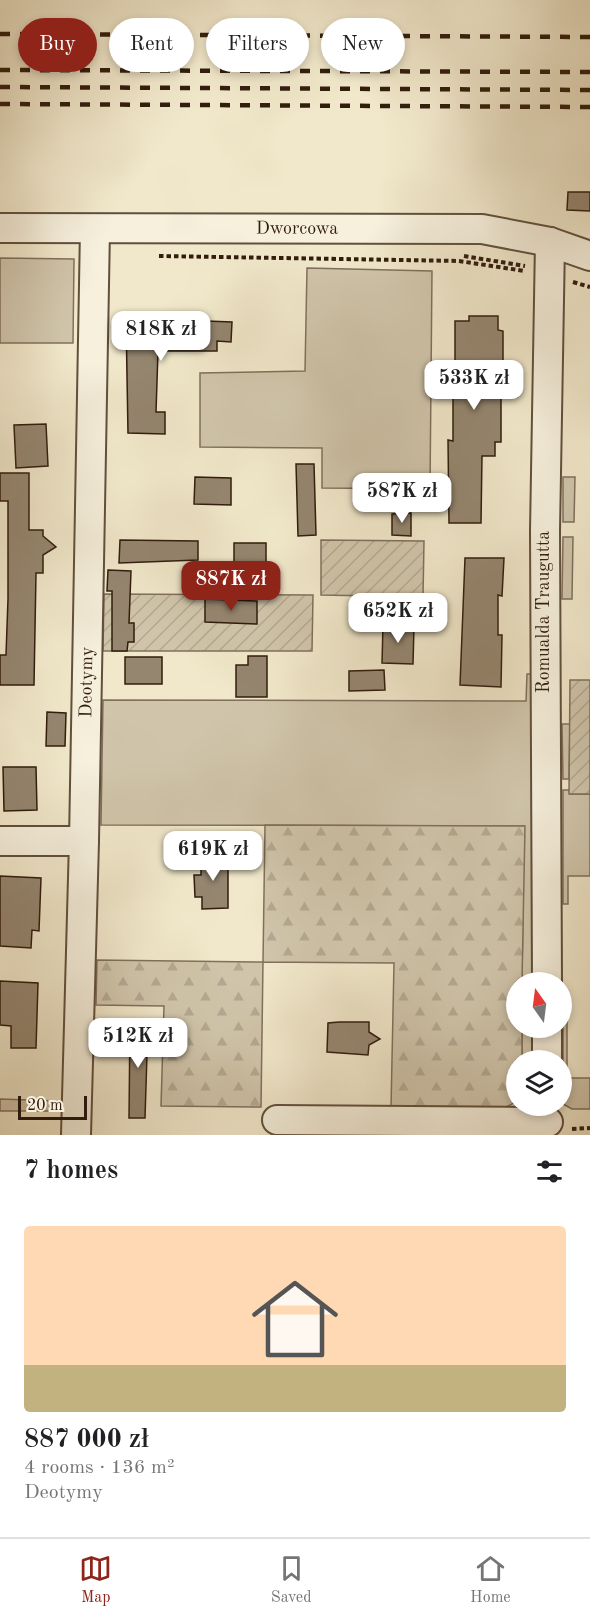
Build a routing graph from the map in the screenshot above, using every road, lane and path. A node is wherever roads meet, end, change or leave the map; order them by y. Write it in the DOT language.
graph roads {
  1 [pos="0,228"];
  2 [pos="94,229"];
  3 [pos="550,242"];
  4 [pos="152,256"];
  5 [pos="590,256"];
  6 [pos="550,276"];
  7 [pos="0,841"];
  8 [pos="84,841"];
  9 [pos="547,972"];
  10 [pos="277,1120"];
  11 [pos="553,1123"];
  12 [pos="590,1128"];
  13 [pos="76,1135"];
  1 -- 2 [label="street, Dworcowa"];
  2 -- 3 [label="street, Dworcowa"];
  2 -- 8 [label="street, Deotymy"];
  3 -- 5 [label="street, Dworcowa"];
  3 -- 6 [label="street, Romualda Traugutta"];
  4 -- 6 [label="path"];
  6 -- 9 [label="street, Romualda Traugutta"];
  7 -- 8 [label="street"];
  8 -- 13 [label="street, Deotymy"];
  10 -- 11 [label="street"];
  11 -- 12 [label="path"];
}
